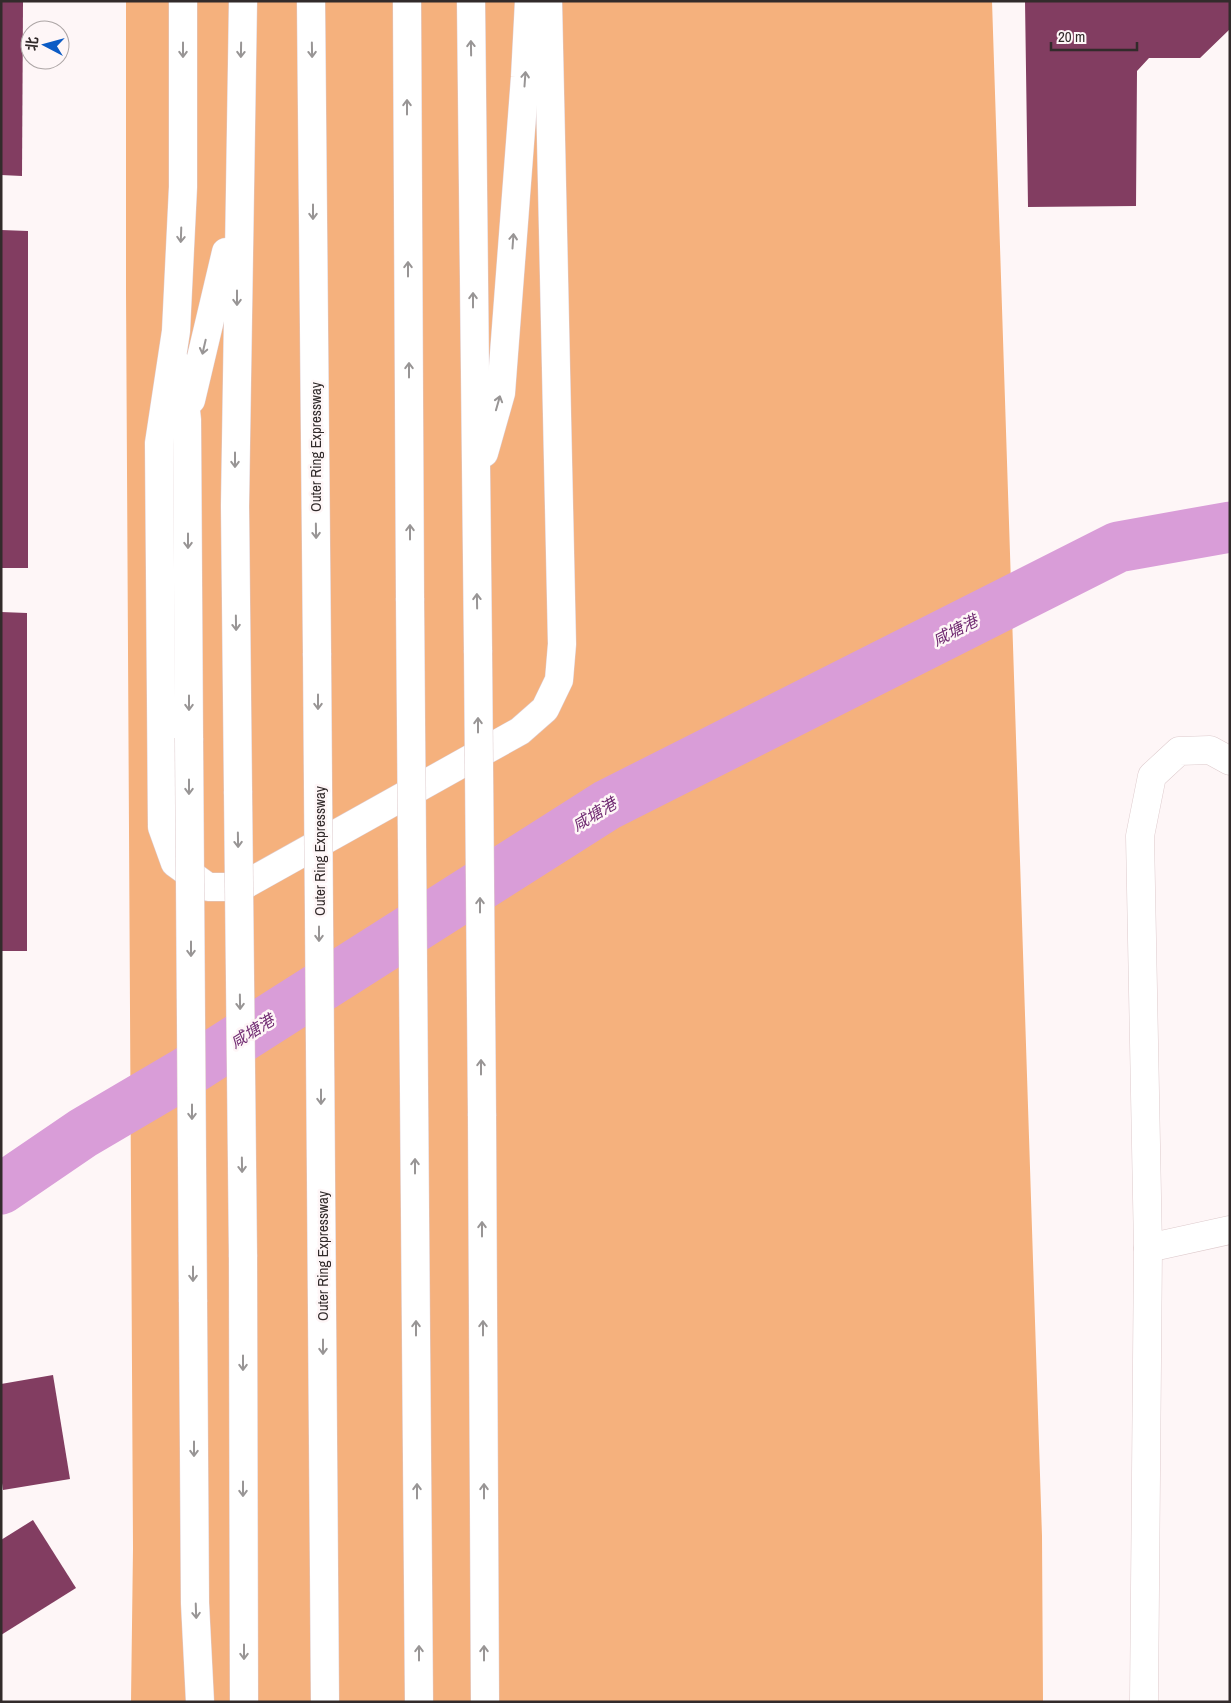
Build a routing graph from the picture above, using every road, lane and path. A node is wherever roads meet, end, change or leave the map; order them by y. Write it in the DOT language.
graph roads {
  1 [pos="183,1"];
  2 [pos="243,1"];
  3 [pos="311,1"];
  4 [pos="407,1"];
  5 [pos="470,1"];
  6 [pos="529,1"];
  7 [pos="548,1"];
  8 [pos="238,197"];
  9 [pos="176,331"];
  10 [pos="187,420"];
  11 [pos="476,483"];
  12 [pos="1230,761"];
  13 [pos="1230,1230"];
  14 [pos="1148,1248"];
  15 [pos="200,1702"];
  16 [pos="244,1702"];
  17 [pos="325,1702"];
  18 [pos="419,1702"];
  19 [pos="484,1702"];
  20 [pos="1144,1702"];
  1 -- 9 [label="main road, one-way"];
  2 -- 8 [label="main road, one-way"];
  3 -- 17 [label="main road, Outer Ring Expressway, one-way, bridge"];
  18 -- 4 [label="main road, one-way, bridge"];
  11 -- 5 [label="main road, one-way"];
  11 -- 6 [label="main road, one-way"];
  7 -- 9 [label="main road"];
  8 -- 10 [label="main road, one-way"];
  8 -- 16 [label="main road, one-way, bridge"];
  9 -- 10 [label="main road"];
  10 -- 15 [label="main road, one-way, bridge"];
  19 -- 11 [label="main road, one-way, bridge"];
  12 -- 14 [label="main road"];
  13 -- 14 [label="main road"];
  14 -- 20 [label="main road"];
}
